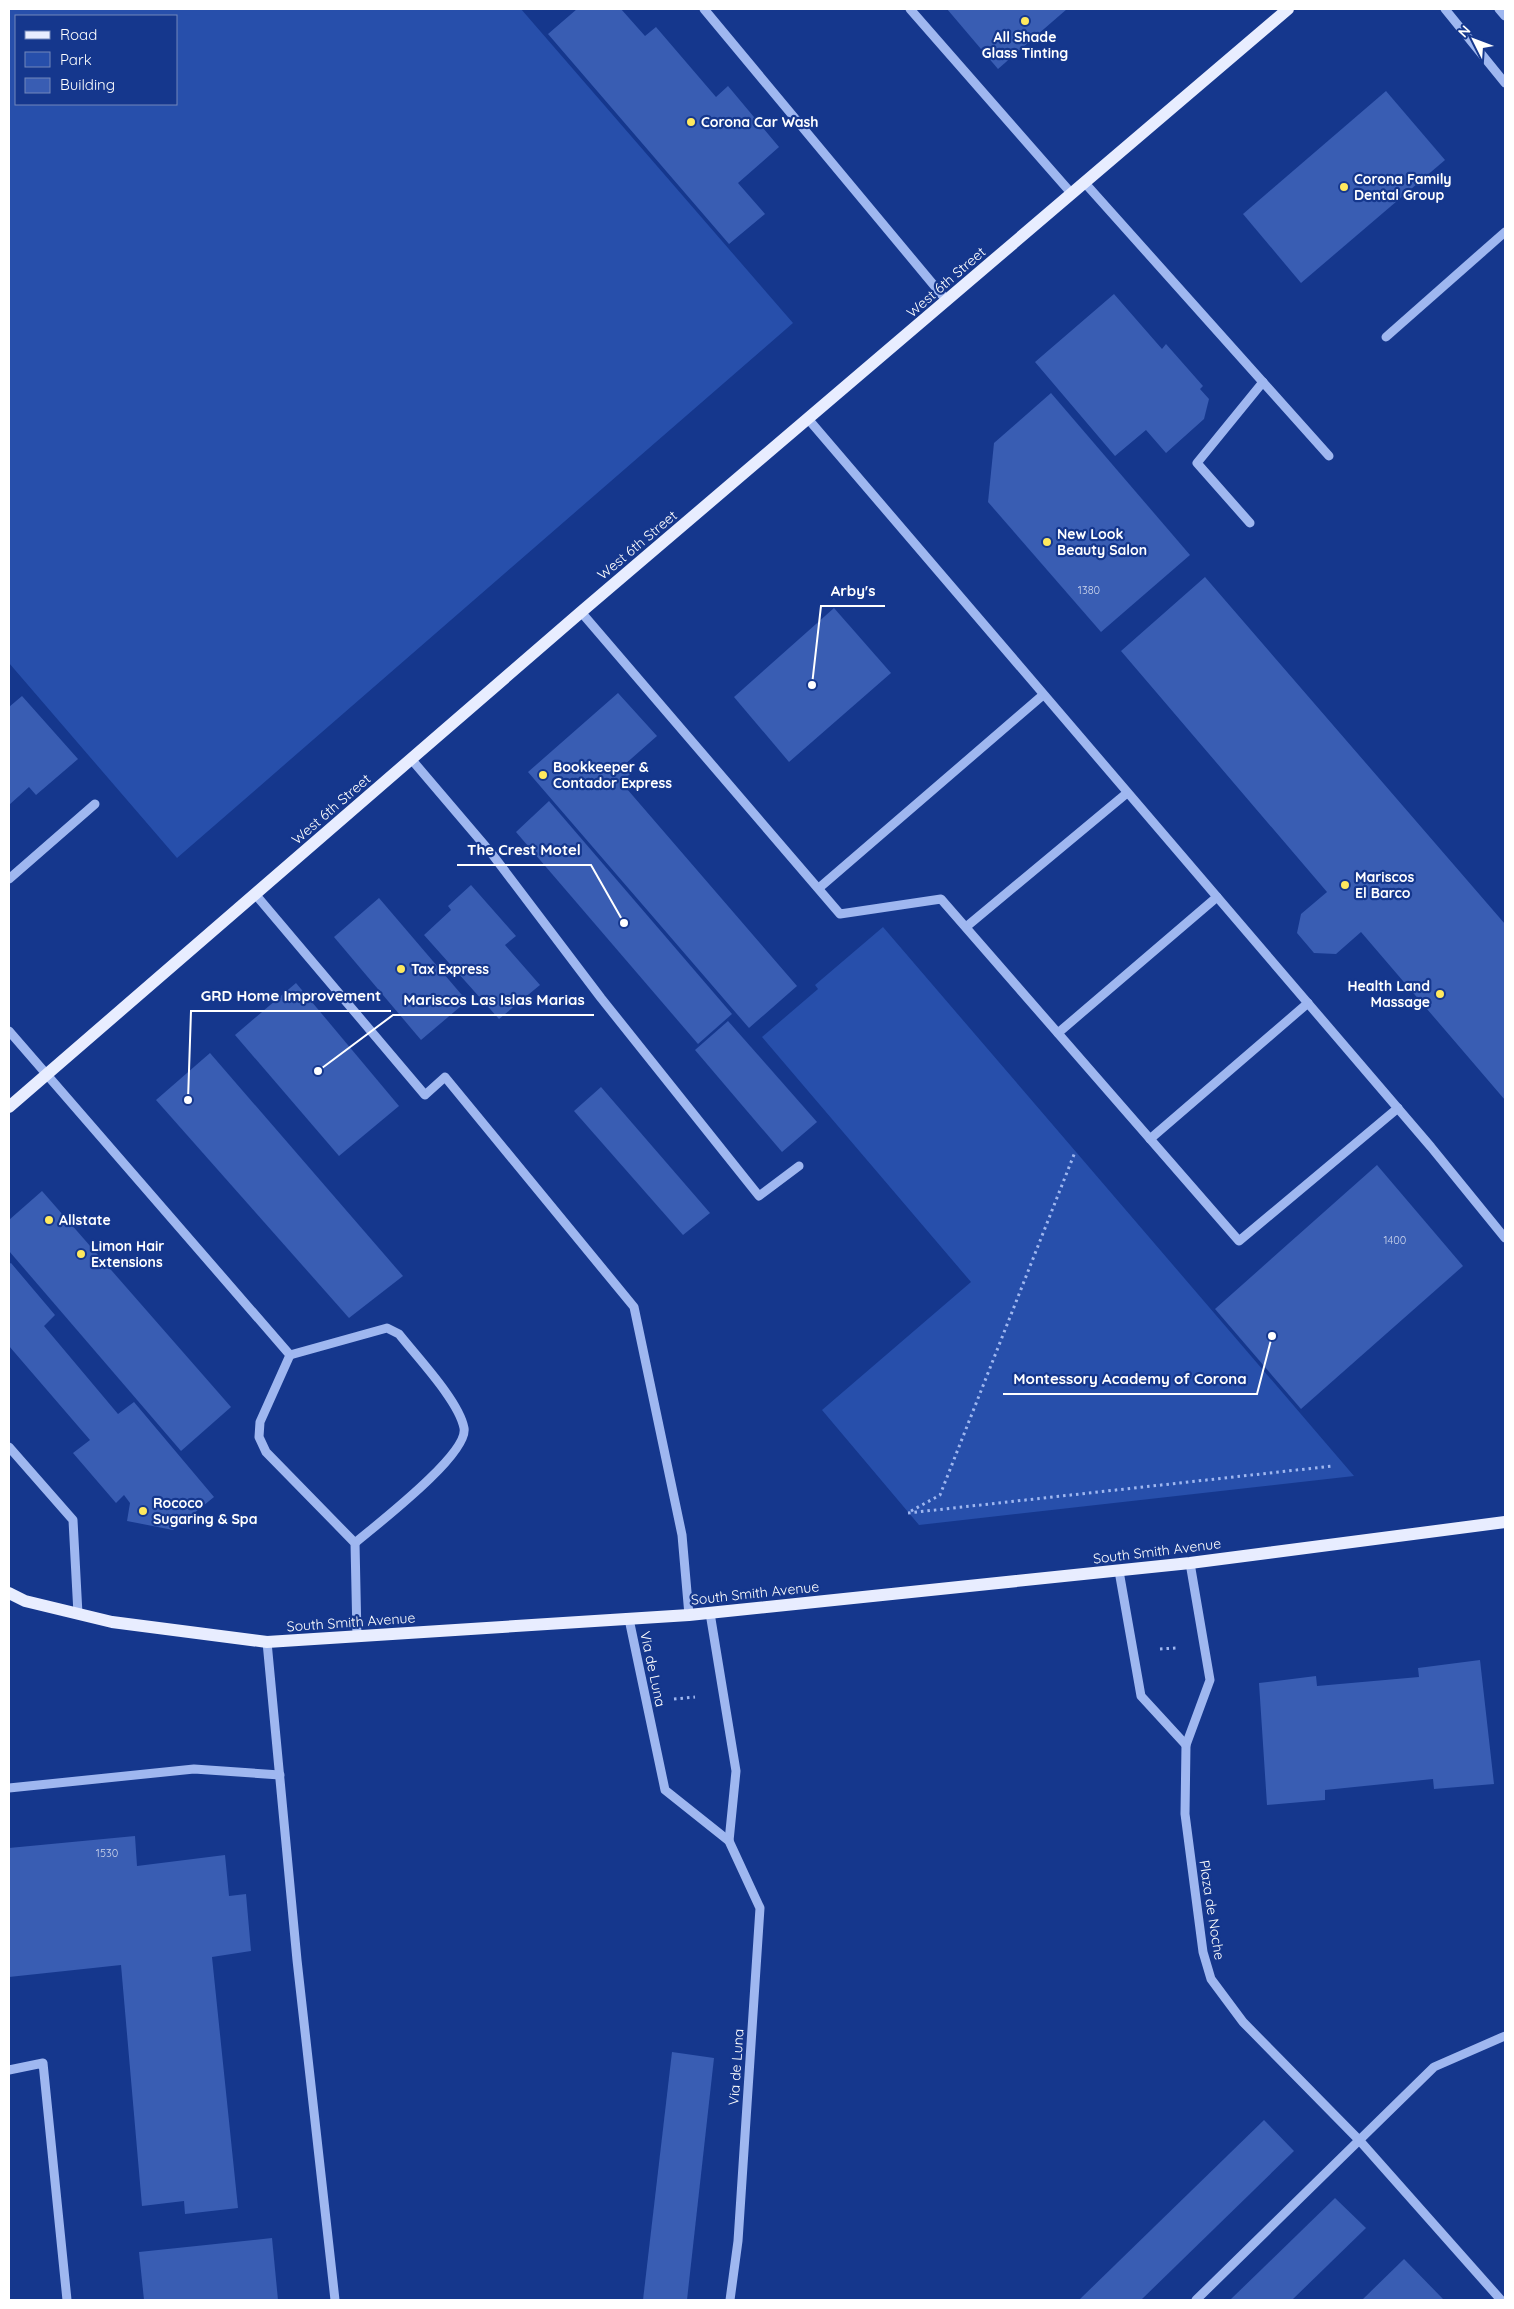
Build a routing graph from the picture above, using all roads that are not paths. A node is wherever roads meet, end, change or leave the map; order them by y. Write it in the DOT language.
graph roads {
  1 [pos="704,9"];
  2 [pos="910,9"];
  3 [pos="1288,9"];
  4 [pos="1445,9"];
  5 [pos="1499,9"];
  6 [pos="1505,16"];
  7 [pos="1505,83"];
  8 [pos="1084,182"];
  9 [pos="1072,194"];
  10 [pos="1505,232"];
  11 [pos="947,301"];
  12 [pos="1386,337"];
  13 [pos="1263,382"];
  14 [pos="809,420"];
  15 [pos="1329,456"];
  16 [pos="1250,523"];
  17 [pos="581,612"];
  18 [pos="1043,695"];
  19 [pos="412,760"];
  20 [pos="1127,793"];
  21 [pos="95,804"];
  22 [pos="9,879"];
  23 [pos="819,888"];
  24 [pos="255,894"];
  25 [pos="1217,897"];
  26 [pos="966,927"];
  27 [pos="1308,1003"];
  28 [pos="9,1031"];
  29 [pos="1058,1033"];
  30 [pos="47,1074"];
  31 [pos="9,1107"];
  32 [pos="1398,1108"];
  33 [pos="1150,1139"];
  34 [pos="800,1166"];
  35 [pos="1505,1238"];
  36 [pos="290,1355"];
  37 [pos="9,1447"];
  38 [pos="1505,1522"];
  39 [pos="355,1543"];
  40 [pos="1190,1563"];
  41 [pos="1119,1571"];
  42 [pos="9,1593"];
  43 [pos="710,1613"];
  44 [pos="78,1614"];
  45 [pos="689,1615"];
  46 [pos="628,1619"];
  47 [pos="357,1637"];
  48 [pos="267,1642"];
  49 [pos="1186,1745"];
  50 [pos="280,1774"];
  51 [pos="9,1788"];
  52 [pos="729,1841"];
  53 [pos="1505,2036"];
  54 [pos="9,2070"];
  55 [pos="1360,2142"];
  56 [pos="67,2300"];
  57 [pos="335,2300"];
  58 [pos="730,2300"];
  59 [pos="1196,2300"];
  60 [pos="1501,2300"];
  1 -- 11 [label="street"];
  2 -- 9 [label="street"];
  3 -- 8 [label="main road, West 6th Street"];
  4 -- 7 [label="street"];
  5 -- 6 [label="street"];
  8 -- 9 [label="main road, West 6th Street"];
  8 -- 13 [label="street"];
  9 -- 11 [label="main road, West 6th Street"];
  10 -- 12 [label="street"];
  11 -- 14 [label="main road, West 6th Street"];
  13 -- 15 [label="street"];
  13 -- 16 [label="street"];
  14 -- 17 [label="main road, West 6th Street"];
  14 -- 18 [label="street"];
  17 -- 19 [label="main road, West 6th Street"];
  17 -- 23 [label="street"];
  18 -- 20 [label="street"];
  18 -- 23 [label="street"];
  19 -- 24 [label="main road, West 6th Street"];
  19 -- 34 [label="street"];
  20 -- 25 [label="street"];
  20 -- 26 [label="street"];
  21 -- 22 [label="street"];
  23 -- 26 [label="street"];
  24 -- 30 [label="main road, West 6th Street"];
  24 -- 45 [label="street"];
  25 -- 27 [label="street"];
  25 -- 29 [label="street"];
  26 -- 29 [label="street"];
  27 -- 32 [label="street"];
  27 -- 33 [label="street"];
  28 -- 30 [label="street"];
  29 -- 33 [label="street"];
  30 -- 31 [label="main road, West 6th Street"];
  30 -- 36 [label="street"];
  32 -- 33 [label="street"];
  32 -- 35 [label="street"];
  36 -- 39 [label="street"];
  36 -- 39 [label="street"];
  37 -- 44 [label="street"];
  38 -- 40 [label="main road, South Smith Avenue"];
  39 -- 47 [label="street"];
  40 -- 41 [label="main road, South Smith Avenue"];
  40 -- 49 [label="street, Plaza de Noche"];
  41 -- 43 [label="main road, South Smith Avenue"];
  41 -- 49 [label="street"];
  42 -- 44 [label="main road, South Smith Avenue"];
  43 -- 45 [label="main road, South Smith Avenue"];
  43 -- 52 [label="street"];
  44 -- 48 [label="main road, South Smith Avenue"];
  45 -- 46 [label="main road, South Smith Avenue"];
  46 -- 47 [label="main road, South Smith Avenue"];
  46 -- 52 [label="street, Via de Luna"];
  47 -- 48 [label="main road, South Smith Avenue"];
  48 -- 50 [label="street"];
  49 -- 55 [label="street, Plaza de Noche"];
  50 -- 51 [label="street"];
  50 -- 57 [label="street"];
  52 -- 58 [label="street, Via de Luna"];
  53 -- 55 [label="street"];
  54 -- 56 [label="street"];
  55 -- 59 [label="street"];
  55 -- 60 [label="street, Plaza de Noche"];
}
